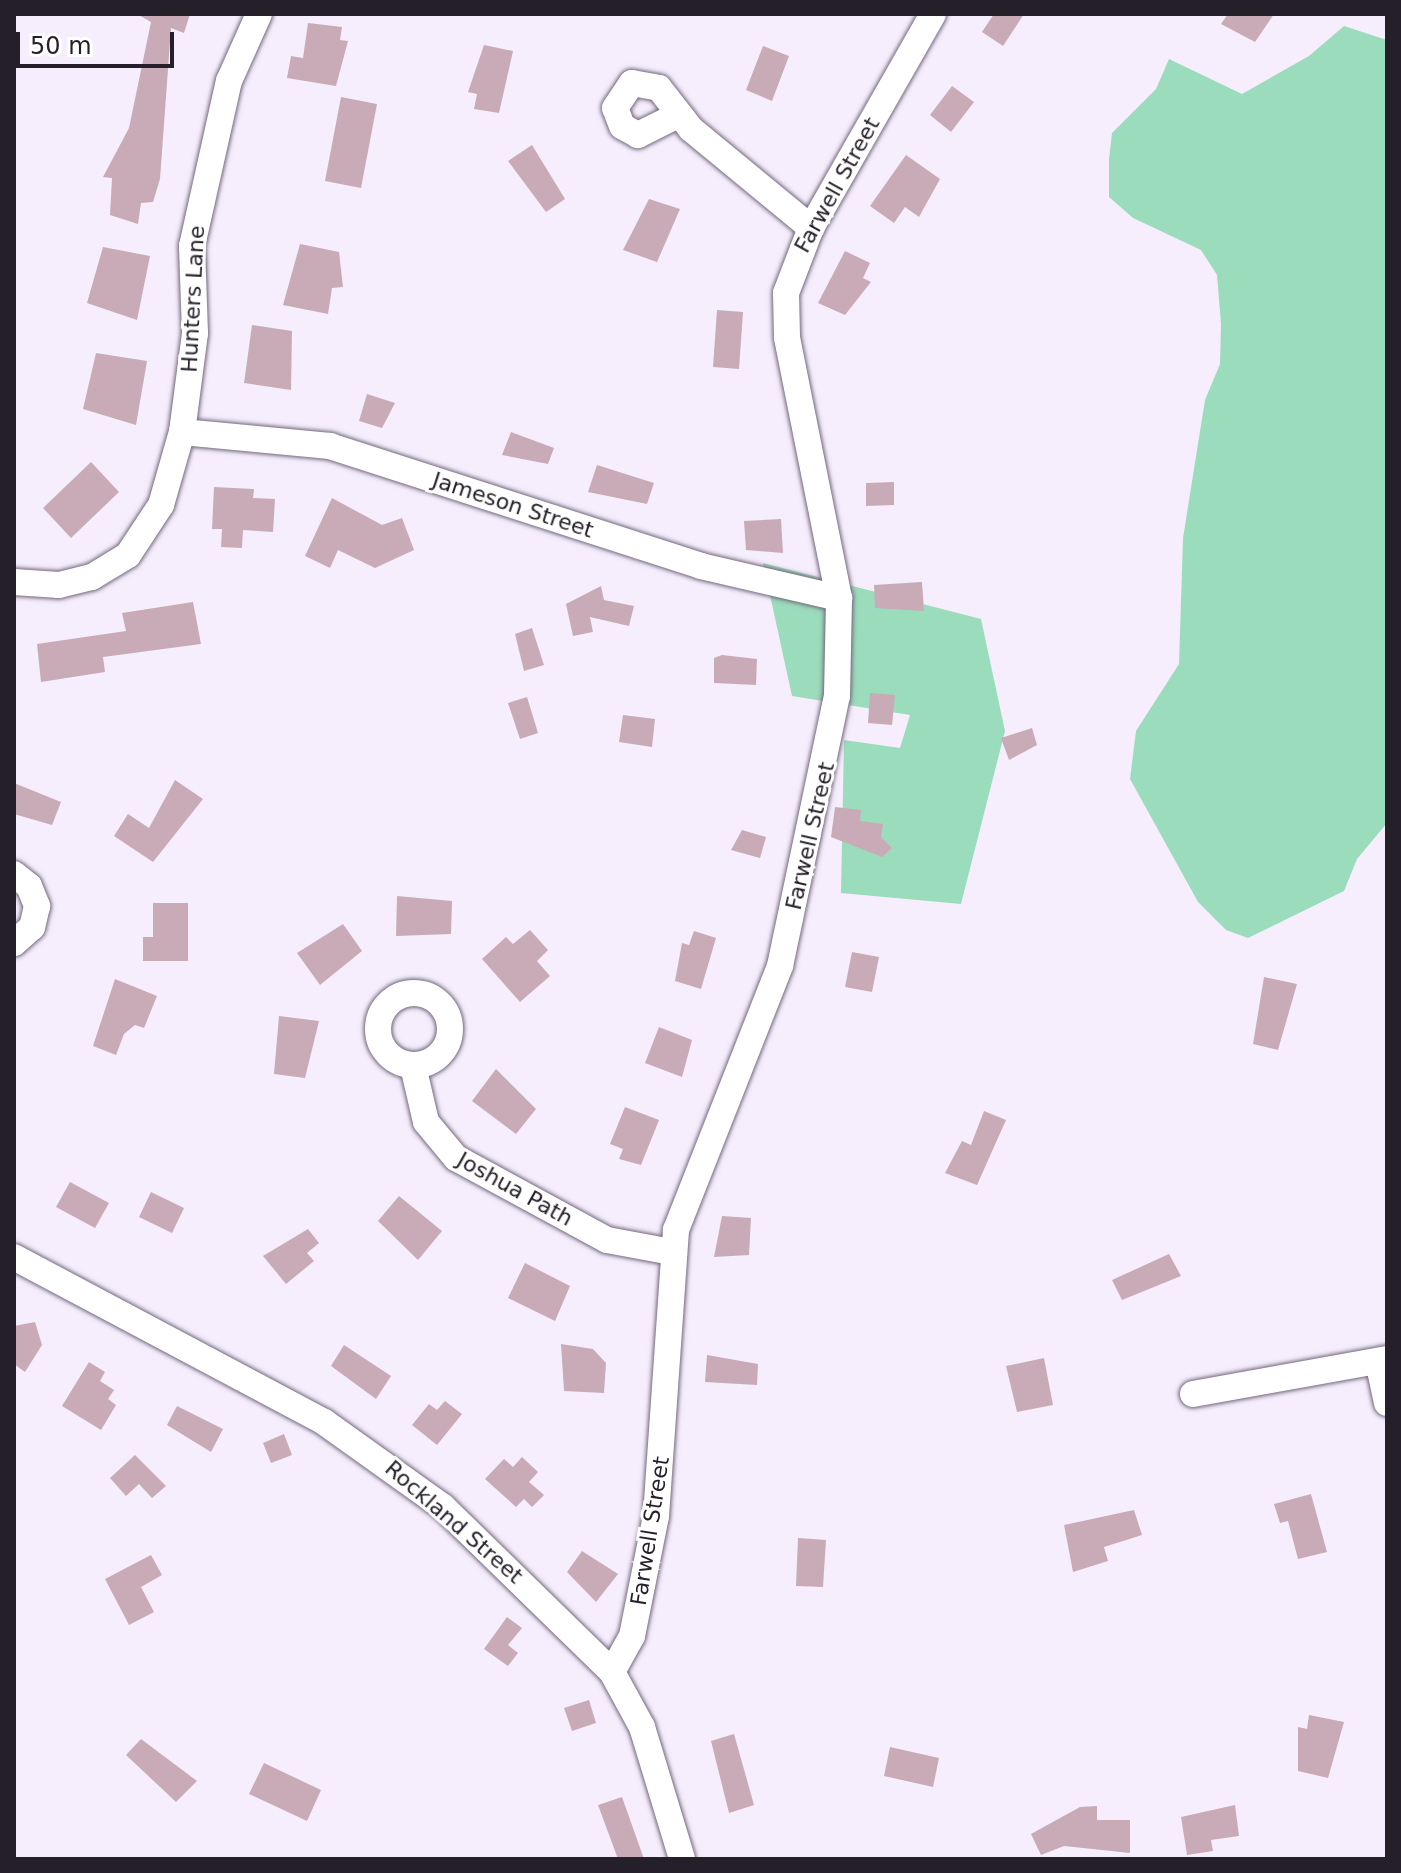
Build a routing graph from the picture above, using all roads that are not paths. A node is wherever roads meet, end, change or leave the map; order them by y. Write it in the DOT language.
graph roads {
  1 [pos="259,14"];
  2 [pos="933,14"];
  3 [pos="678,115"];
  4 [pos="811,228"];
  5 [pos="182,432"];
  6 [pos="14,582"];
  7 [pos="839,598"];
  8 [pos="14,874"];
  9 [pos="14,943"];
  10 [pos="413,1066"];
  11 [pos="672,1252"];
  12 [pos="14,1257"];
  13 [pos="1383,1360"];
  14 [pos="1193,1394"];
  15 [pos="1387,1403"];
  16 [pos="612,1672"];
  17 [pos="682,1859"];
  1 -- 5 [label="street, Hunters Lane"];
  2 -- 4 [label="street, Farwell Street"];
  3 -- 3 [label="street"];
  3 -- 4 [label="street"];
  4 -- 7 [label="street, Farwell Street"];
  5 -- 6 [label="street, Hunters Lane"];
  5 -- 7 [label="street, Jameson Street"];
  7 -- 11 [label="street, Farwell Street"];
  8 -- 9 [label="street"];
  10 -- 11 [label="street, Joshua Path"];
  11 -- 16 [label="street, Farwell Street"];
  12 -- 16 [label="street, Rockland Street"];
  13 -- 14 [label="street"];
  13 -- 15 [label="street"];
  16 -- 17 [label="street, Rockland Street"];
}
